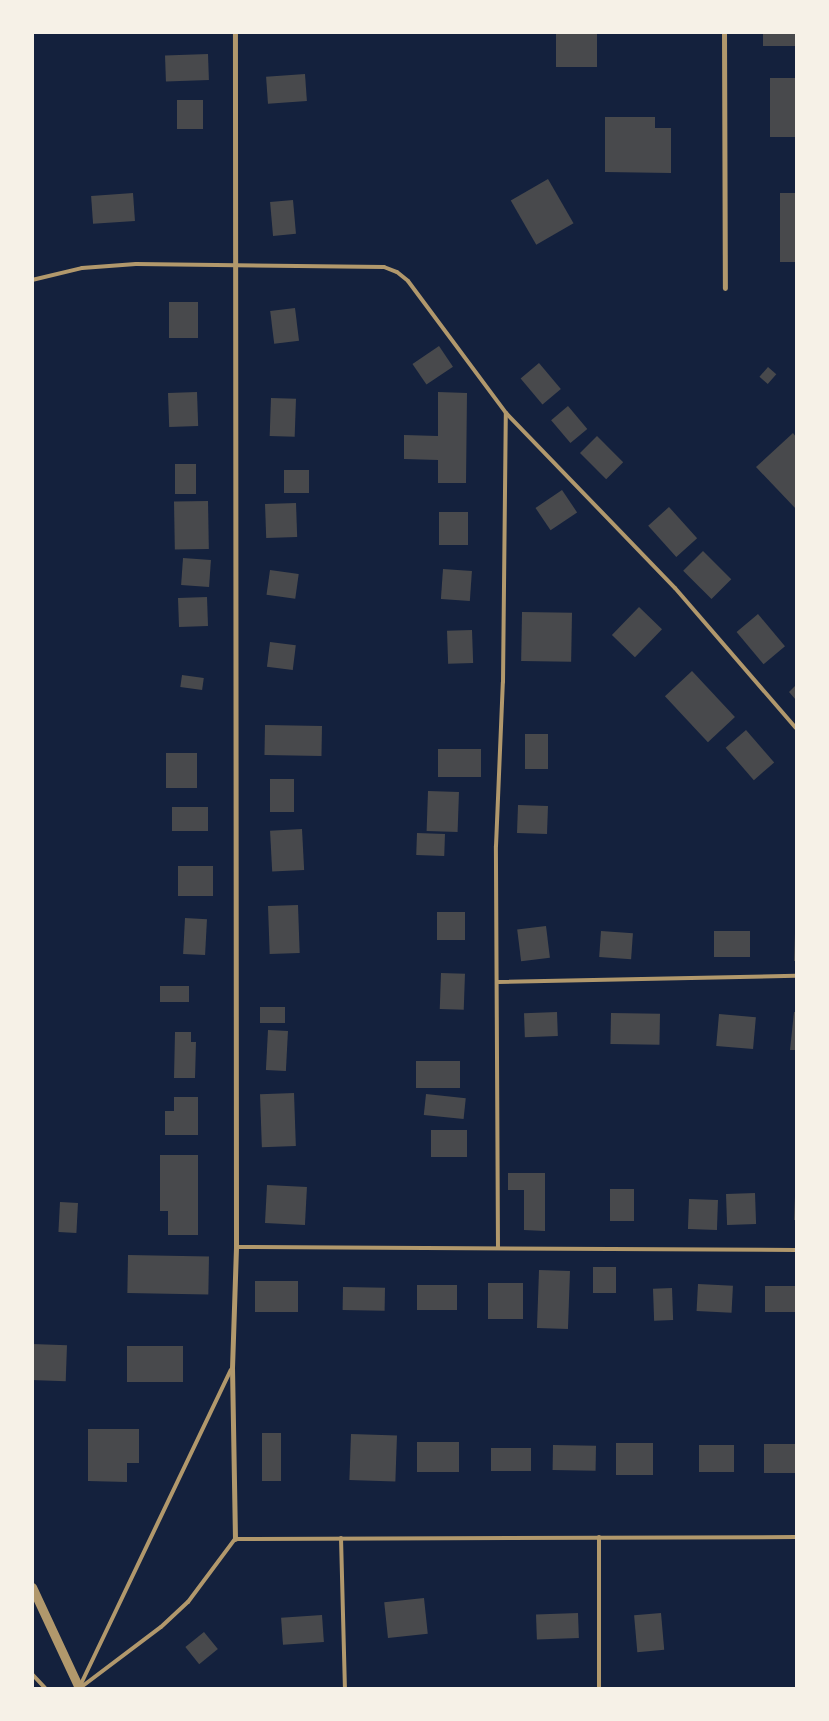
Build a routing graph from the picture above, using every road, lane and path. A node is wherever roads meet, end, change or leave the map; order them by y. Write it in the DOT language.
graph roads {
  1 [pos="235,32"];
  2 [pos="724,32"];
  3 [pos="237,263"];
  4 [pos="32,280"];
  5 [pos="725,288"];
  6 [pos="506,413"];
  7 [pos="796,728"];
  8 [pos="796,976"];
  9 [pos="498,982"];
  10 [pos="236,1247"];
  11 [pos="498,1248"];
  12 [pos="796,1250"];
  13 [pos="232,1368"];
  14 [pos="599,1537"];
  15 [pos="796,1537"];
  16 [pos="341,1538"];
  17 [pos="235,1540"];
  18 [pos="32,1587"];
  19 [pos="32,1674"];
  20 [pos="45,1688"];
  21 [pos="79,1688"];
  22 [pos="345,1688"];
  23 [pos="599,1688"];
  1 -- 3 [label="street"];
  2 -- 5 [label="street"];
  3 -- 4 [label="lane"];
  3 -- 6 [label="lane"];
  3 -- 10 [label="street"];
  6 -- 7 [label="lane"];
  6 -- 9 [label="lane"];
  8 -- 9 [label="lane"];
  9 -- 11 [label="lane"];
  10 -- 11 [label="lane"];
  10 -- 13 [label="street"];
  11 -- 12 [label="lane"];
  13 -- 17 [label="street"];
  13 -- 21 [label="lane"];
  14 -- 15 [label="lane"];
  14 -- 16 [label="lane"];
  14 -- 23 [label="lane"];
  16 -- 17 [label="lane"];
  16 -- 22 [label="lane"];
  17 -- 21 [label="lane"];
  18 -- 21 [label="street"];
  19 -- 20 [label="lane"];
}
